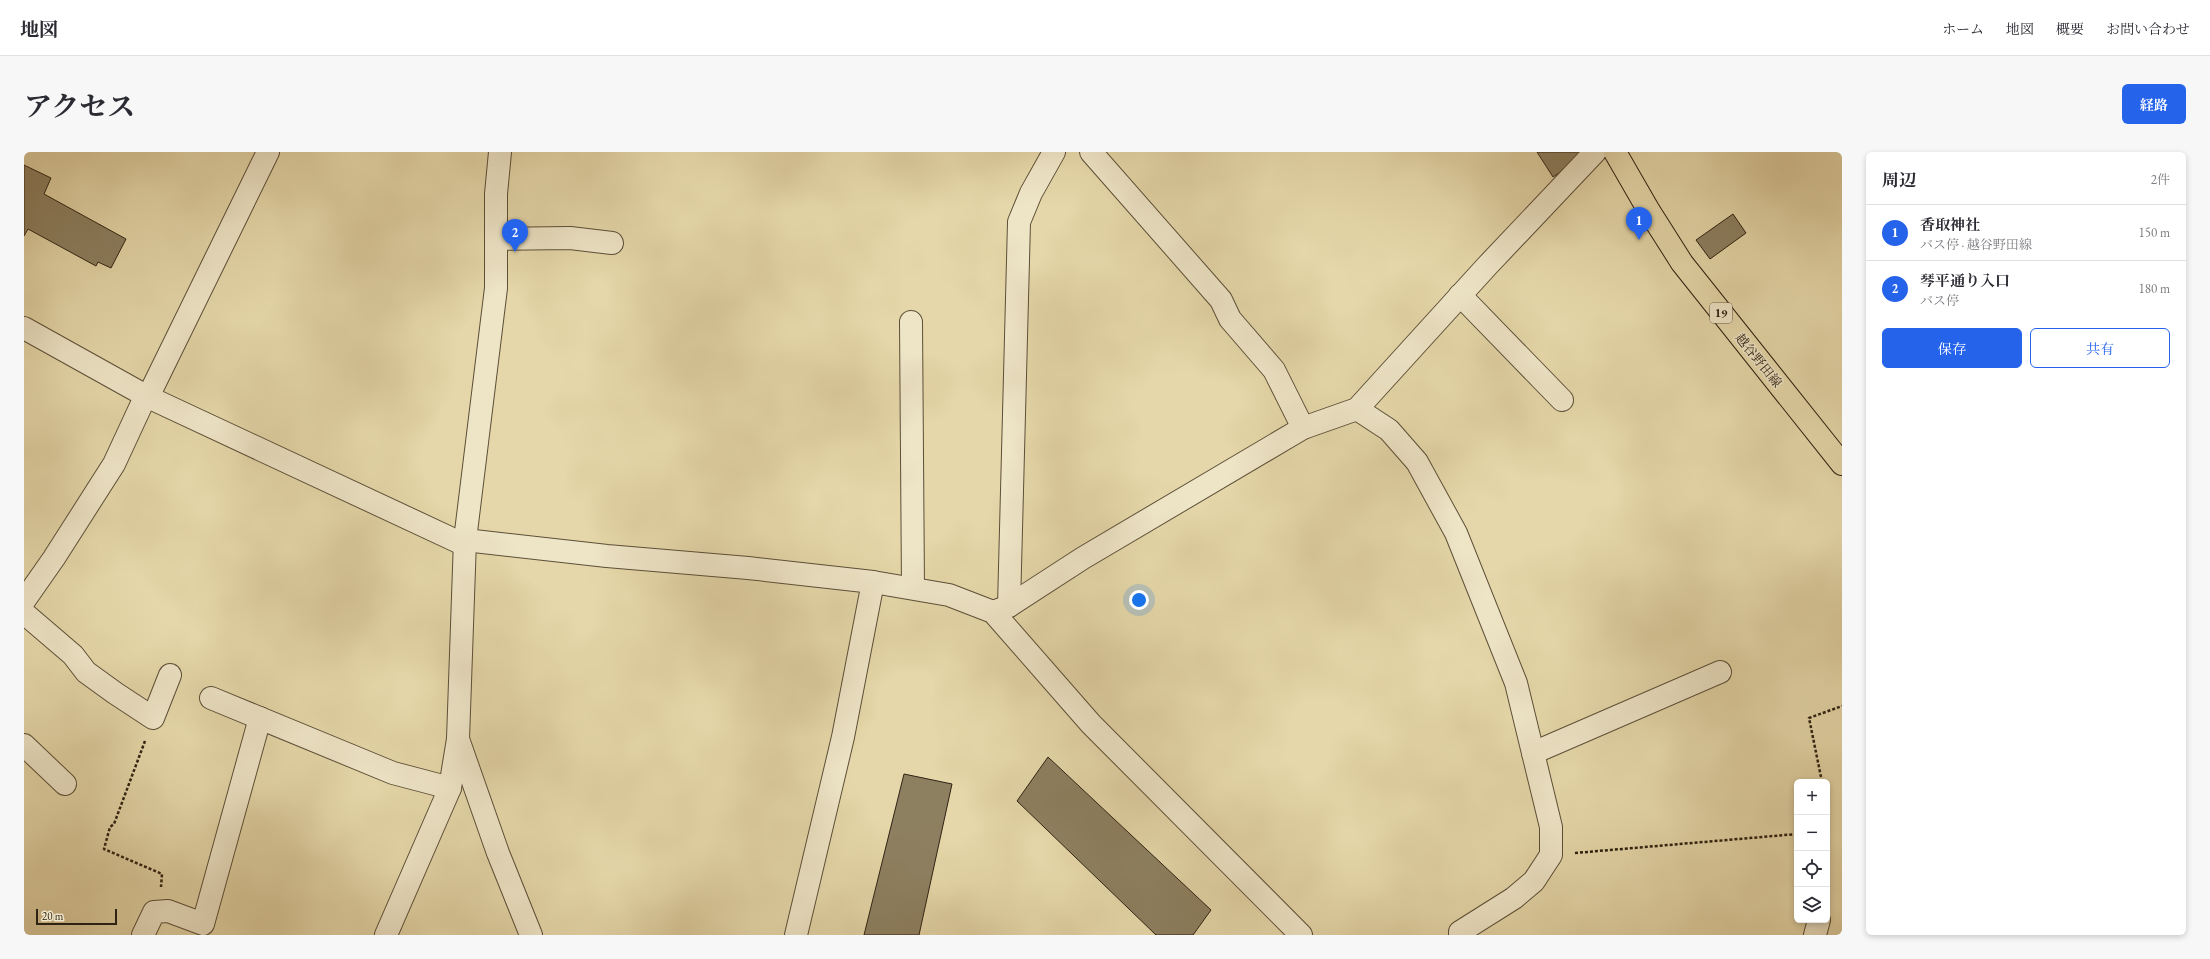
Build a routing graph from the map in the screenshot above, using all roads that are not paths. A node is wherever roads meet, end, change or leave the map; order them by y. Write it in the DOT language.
graph roads {
  1 [pos="268,152"];
  2 [pos="500,152"];
  3 [pos="1054,152"];
  4 [pos="1091,152"];
  5 [pos="1595,152"];
  6 [pos="1615,152"];
  7 [pos="496,239"];
  8 [pos="612,243"];
  9 [pos="1460,296"];
  10 [pos="911,322"];
  11 [pos="24,328"];
  12 [pos="147,396"];
  13 [pos="1562,400"];
  14 [pos="1357,409"];
  15 [pos="1303,428"];
  16 [pos="1842,464"];
  17 [pos="465,542"];
  18 [pos="873,582"];
  19 [pos="913,588"];
  20 [pos="24,601"];
  21 [pos="1001,609"];
  22 [pos="24,613"];
  23 [pos="1720,672"];
  24 [pos="170,675"];
  25 [pos="211,698"];
  26 [pos="260,718"];
  27 [pos="458,739"];
  28 [pos="24,745"];
  29 [pos="1533,753"];
  30 [pos="65,784"];
  31 [pos="450,788"];
  32 [pos="1818,923"];
  33 [pos="1463,934"];
  34 [pos="143,935"];
  35 [pos="386,935"];
  36 [pos="531,935"];
  37 [pos="796,935"];
  38 [pos="1301,935"];
  39 [pos="1815,935"];
  1 -- 12 [label="street"];
  2 -- 7 [label="street"];
  3 -- 21 [label="street"];
  4 -- 15 [label="street"];
  5 -- 9 [label="street"];
  6 -- 16 [label="main road, 越谷野田線 / 19"];
  7 -- 8 [label="street"];
  7 -- 17 [label="street"];
  9 -- 13 [label="street"];
  9 -- 14 [label="street"];
  10 -- 19 [label="street"];
  11 -- 12 [label="street"];
  12 -- 17 [label="street"];
  12 -- 20 [label="street"];
  14 -- 15 [label="street"];
  14 -- 29 [label="street"];
  15 -- 21 [label="street"];
  17 -- 18 [label="street"];
  17 -- 27 [label="street"];
  18 -- 19 [label="street"];
  18 -- 37 [label="street"];
  19 -- 21 [label="street"];
  21 -- 38 [label="street"];
  22 -- 24 [label="street"];
  23 -- 29 [label="street"];
  25 -- 26 [label="street"];
  26 -- 31 [label="street"];
  26 -- 34 [label="street"];
  27 -- 31 [label="street"];
  27 -- 36 [label="street"];
  28 -- 30 [label="street"];
  29 -- 33 [label="street"];
  31 -- 35 [label="street"];
  32 -- 39 [label="street"];
}
